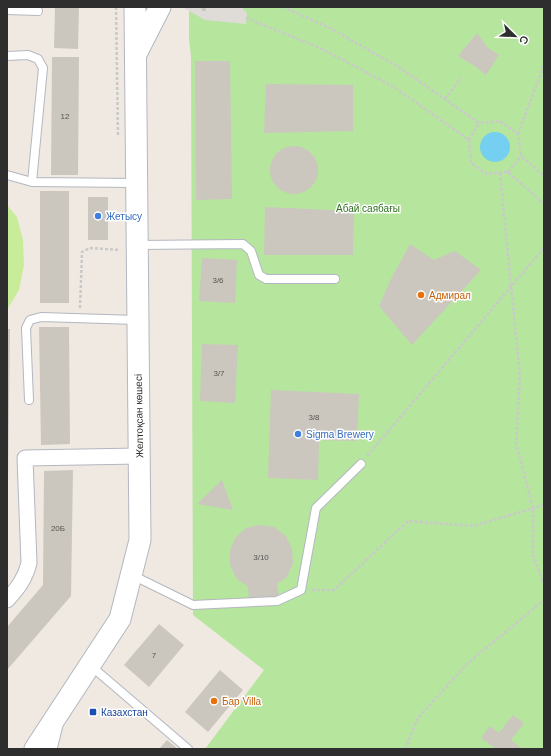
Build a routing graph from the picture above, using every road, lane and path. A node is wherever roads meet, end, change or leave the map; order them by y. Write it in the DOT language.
graph roads {
  1 [pos="116,7"];
  2 [pos="135,7"];
  3 [pos="160,7"];
  4 [pos="283,7"];
  5 [pos="7,10"];
  6 [pos="38,11"];
  7 [pos="246,18"];
  8 [pos="136,54"];
  9 [pos="7,56"];
  10 [pos="544,65"];
  11 [pos="461,78"];
  12 [pos="445,99"];
  13 [pos="479,123"];
  14 [pos="518,134"];
  15 [pos="469,140"];
  16 [pos="118,143"];
  17 [pos="521,156"];
  18 [pos="508,172"];
  19 [pos="500,173"];
  20 [pos="7,175"];
  21 [pos="544,176"];
  22 [pos="32,182"];
  23 [pos="137,183"];
  24 [pos="544,204"];
  25 [pos="128,247"];
  26 [pos="544,248"];
  27 [pos="335,279"];
  28 [pos="511,286"];
  29 [pos="79,318"];
  30 [pos="138,320"];
  31 [pos="29,400"];
  32 [pos="139,456"];
  33 [pos="361,464"];
  34 [pos="544,505"];
  35 [pos="533,508"];
  36 [pos="132,574"];
  37 [pos="544,585"];
  38 [pos="301,590"];
  39 [pos="7,600"];
  40 [pos="544,600"];
  41 [pos="90,665"];
  42 [pos="57,716"];
  43 [pos="35,749"];
  44 [pos="49,749"];
  45 [pos="188,749"];
  46 [pos="405,749"];
  1 -- 16 [label="path"];
  2 -- 8 [label="main road, Желтоқсан көшесі"];
  3 -- 8 [label="main road"];
  4 -- 12 [label="path"];
  5 -- 6 [label="lane"];
  7 -- 15 [label="path"];
  8 -- 23 [label="main road, Желтоқсан көшесі"];
  9 -- 22 [label="lane"];
  10 -- 14 [label="path"];
  11 -- 12 [label="path"];
  12 -- 13 [label="path"];
  13 -- 14 [label="path"];
  13 -- 15 [label="path"];
  14 -- 17 [label="path"];
  15 -- 19 [label="path"];
  17 -- 18 [label="path"];
  17 -- 21 [label="path"];
  18 -- 19 [label="path"];
  18 -- 24 [label="path"];
  19 -- 28 [label="path"];
  20 -- 22 [label="lane"];
  22 -- 23 [label="lane"];
  23 -- 25 [label="main road, Желтоқсан көшесі"];
  25 -- 27 [label="lane"];
  25 -- 29 [label="path"];
  25 -- 30 [label="main road, Желтоқсан көшесі"];
  26 -- 28 [label="path"];
  28 -- 33 [label="path"];
  28 -- 35 [label="path"];
  29 -- 30 [label="lane"];
  29 -- 31 [label="lane"];
  30 -- 32 [label="main road, Желтоқсан көшесі"];
  32 -- 36 [label="main road, Желтоқсан көшесі"];
  32 -- 39 [label="street"];
  33 -- 38 [label="lane"];
  34 -- 35 [label="path"];
  35 -- 37 [label="path"];
  35 -- 38 [label="path"];
  36 -- 38 [label="lane"];
  36 -- 41 [label="main road, Желтоқсан көшесі"];
  40 -- 46 [label="path"];
  41 -- 42 [label="main road, Желтоқсан көшесі"];
  41 -- 45 [label="lane"];
  42 -- 43 [label="main road, Желтоқсан көшесі"];
  42 -- 44 [label="street"];
}
